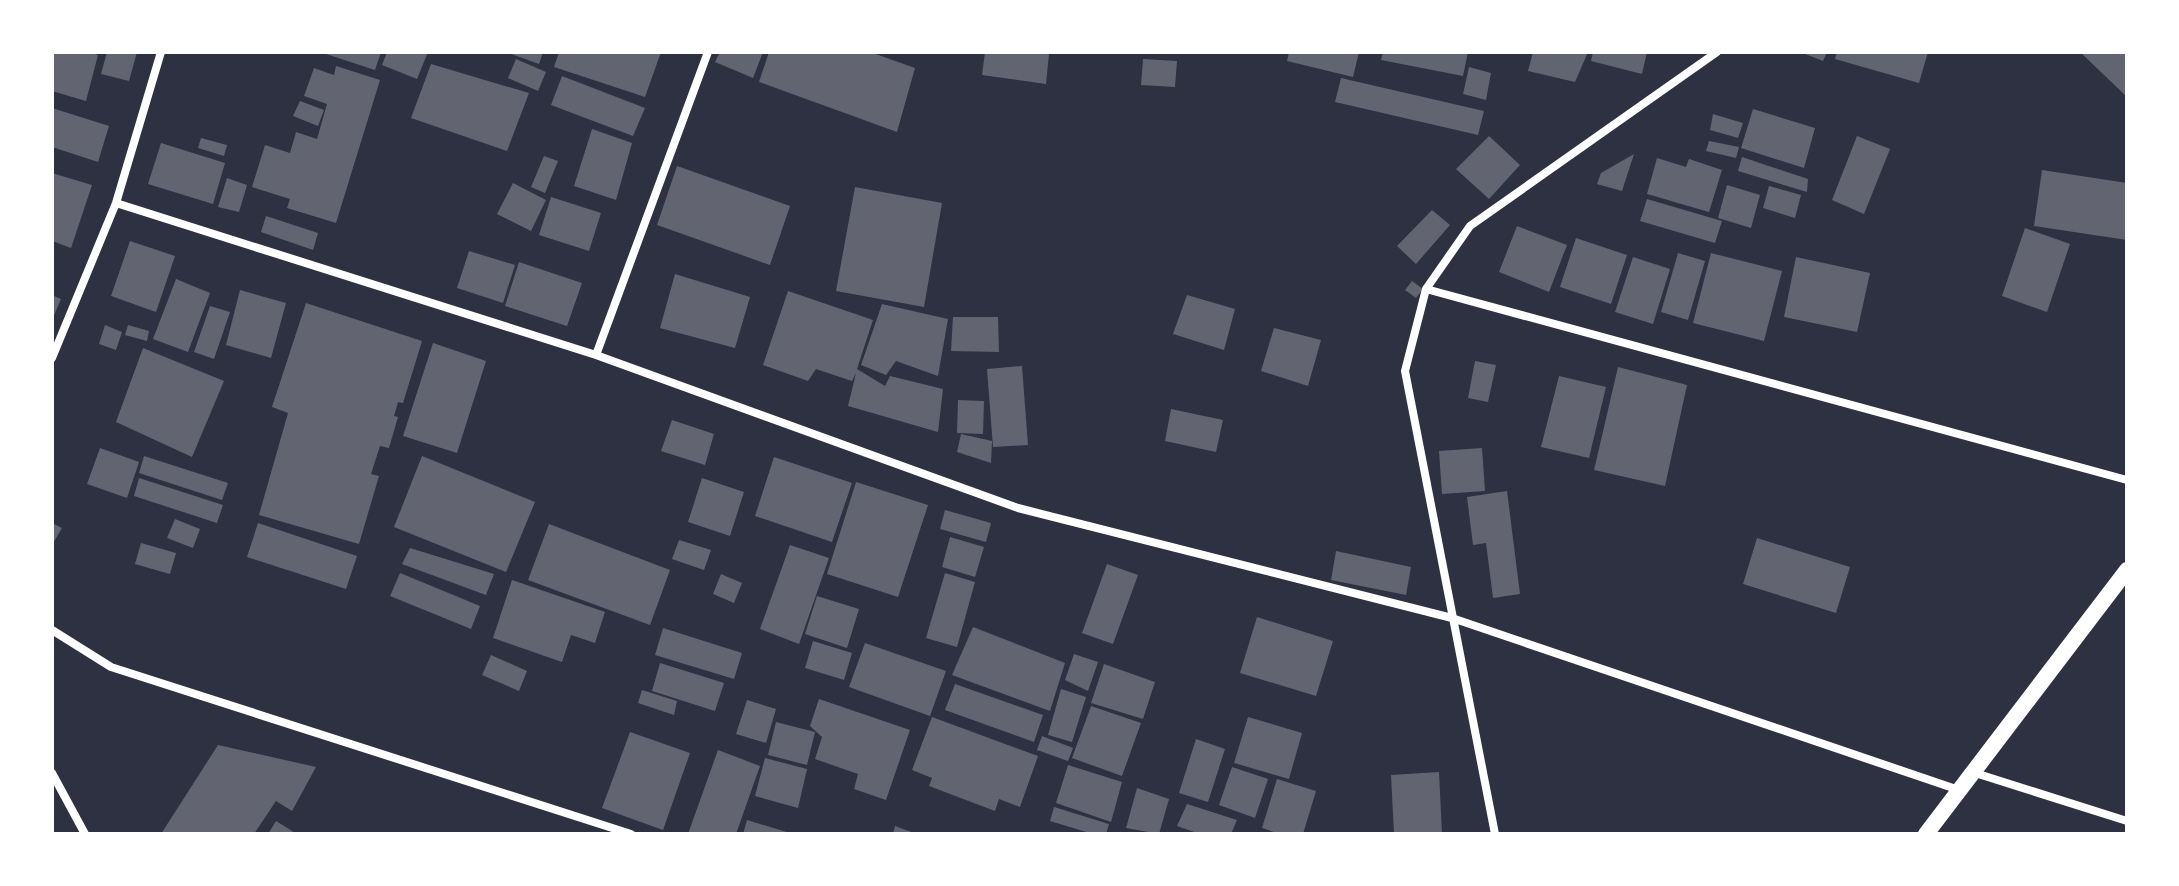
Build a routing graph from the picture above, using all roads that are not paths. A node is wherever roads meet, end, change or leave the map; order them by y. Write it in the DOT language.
graph roads {
  1 [pos="161,52"];
  2 [pos="708,52"];
  3 [pos="1717,52"];
  4 [pos="116,203"];
  5 [pos="1426,289"];
  6 [pos="596,355"];
  7 [pos="52,358"];
  8 [pos="2127,480"];
  9 [pos="2127,570"];
  10 [pos="1452,618"];
  11 [pos="52,630"];
  12 [pos="1972,772"];
  13 [pos="52,773"];
  14 [pos="1959,790"];
  15 [pos="2127,821"];
  16 [pos="85,834"];
  17 [pos="631,834"];
  18 [pos="1495,834"];
  19 [pos="1926,834"];
  1 -- 4 [label="street"];
  2 -- 6 [label="street"];
  3 -- 5 [label="street"];
  4 -- 6 [label="street"];
  4 -- 7 [label="street"];
  5 -- 8 [label="street"];
  5 -- 10 [label="street"];
  6 -- 10 [label="street"];
  9 -- 12 [label="main road"];
  10 -- 14 [label="street"];
  10 -- 18 [label="street"];
  11 -- 17 [label="street"];
  12 -- 14 [label="main road"];
  12 -- 15 [label="street"];
  13 -- 16 [label="street"];
  14 -- 19 [label="main road"];
}
